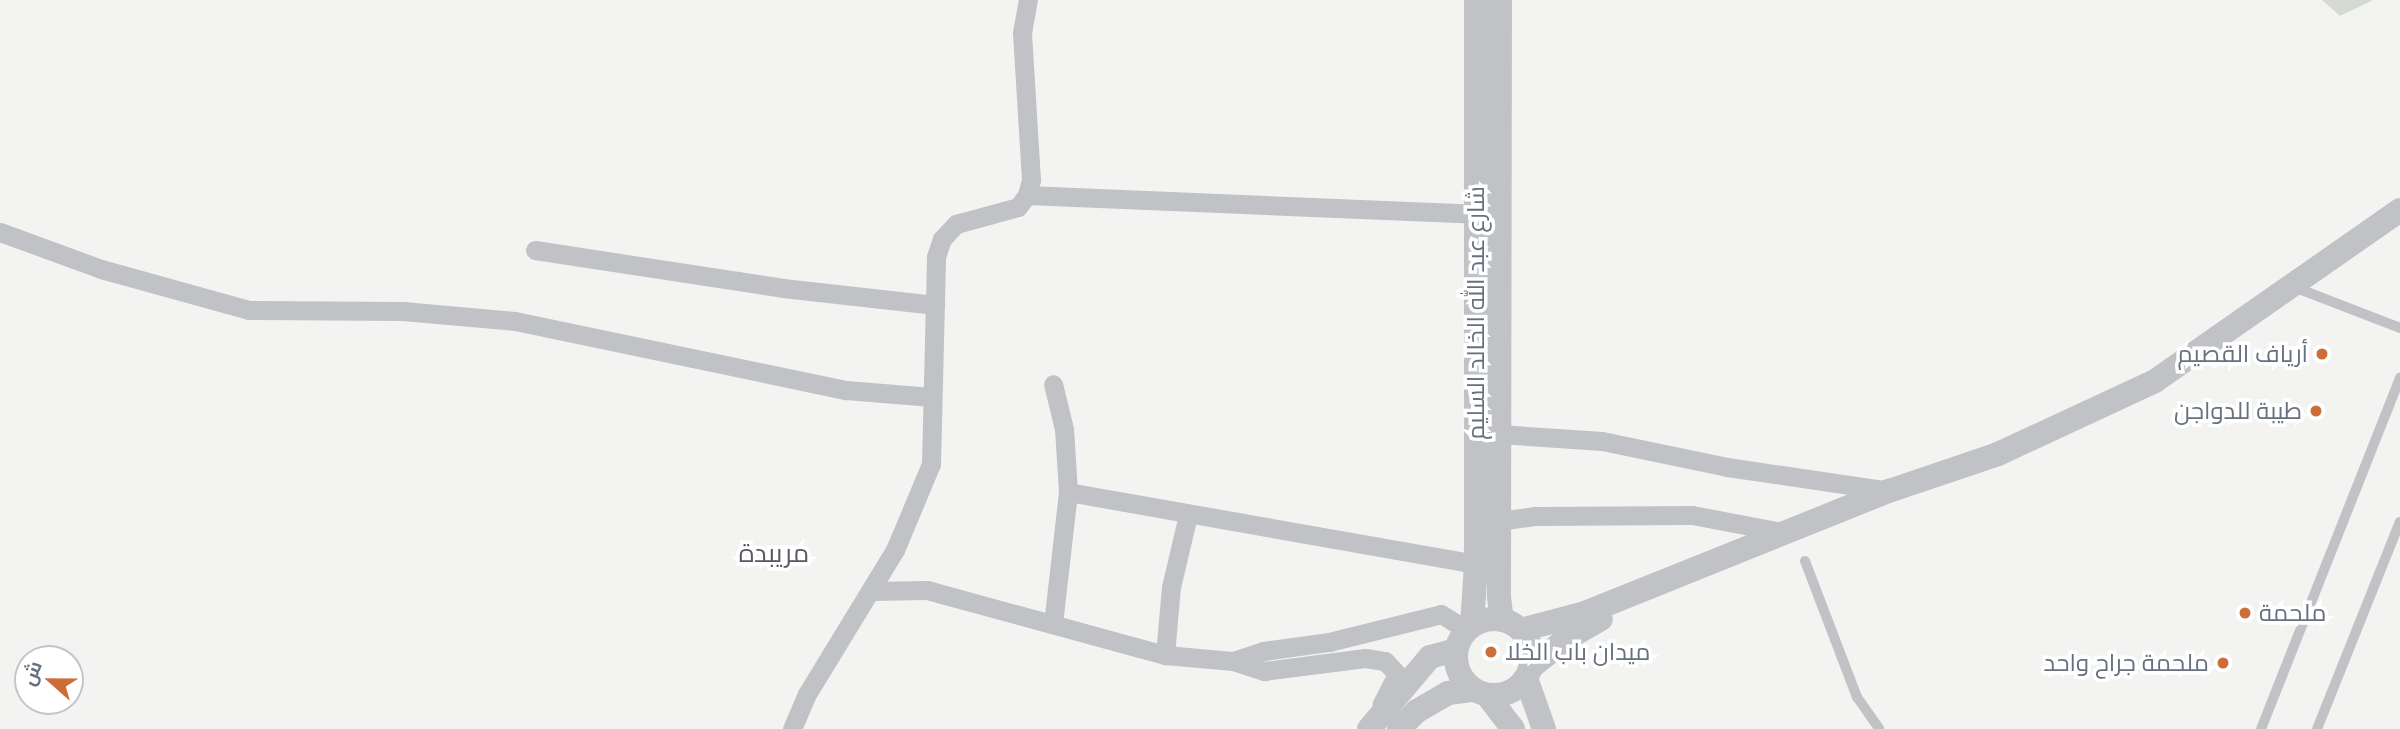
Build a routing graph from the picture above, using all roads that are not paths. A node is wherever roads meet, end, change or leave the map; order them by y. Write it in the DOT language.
graph roads {
  1 [pos="1028,0"];
  2 [pos="1476,0"];
  3 [pos="1500,0"];
  4 [pos="1027,195"];
  5 [pos="2400,210"];
  6 [pos="1476,214"];
  7 [pos="0,232"];
  8 [pos="535,250"];
  9 [pos="2294,286"];
  10 [pos="935,305"];
  11 [pos="2400,328"];
  12 [pos="2400,378"];
  13 [pos="1053,384"];
  14 [pos="932,397"];
  15 [pos="1499,434"];
  16 [pos="1889,491"];
  17 [pos="1068,492"];
  18 [pos="1188,515"];
  19 [pos="1499,521"];
  20 [pos="2400,522"];
  21 [pos="1787,534"];
  22 [pos="1805,561"];
  23 [pos="1476,564"];
  24 [pos="1675,577"];
  25 [pos="871,591"];
  26 [pos="1052,624"];
  27 [pos="1512,624"];
  28 [pos="1465,635"];
  29 [pos="1166,654"];
  30 [pos="1233,661"];
  31 [pos="1528,673"];
  32 [pos="1481,692"];
  33 [pos="792,729"];
  34 [pos="1369,729"];
  35 [pos="1399,729"];
  36 [pos="1513,729"];
  37 [pos="1544,729"];
  38 [pos="1879,729"];
  39 [pos="2261,729"];
  40 [pos="2317,729"];
  1 -- 4 [label="street"];
  2 -- 6 [label="street, شارع عبد الله الخالد السليم"];
  3 -- 15 [label="street, شارع عبد الله الخالد السليم"];
  4 -- 6 [label="street"];
  4 -- 10 [label="street"];
  5 -- 9 [label="street"];
  6 -- 23 [label="street, شارع عبد الله الخالد السليم"];
  7 -- 14 [label="street"];
  8 -- 10 [label="street"];
  9 -- 11 [label="lane"];
  9 -- 16 [label="street"];
  10 -- 14 [label="street"];
  12 -- 39 [label="lane"];
  13 -- 17 [label="street"];
  14 -- 25 [label="street"];
  15 -- 16 [label="street"];
  15 -- 19 [label="street, شارع عبد الله الخالد السليم"];
  16 -- 21 [label="street"];
  17 -- 18 [label="street"];
  17 -- 26 [label="street"];
  18 -- 23 [label="street"];
  18 -- 29 [label="street"];
  19 -- 21 [label="street"];
  19 -- 27 [label="street, شارع عبد الله الخالد السليم"];
  20 -- 40 [label="lane"];
  21 -- 24 [label="street"];
  22 -- 38 [label="lane"];
  23 -- 28 [label="street, شارع عبد الله الخالد السليم"];
  24 -- 27 [label="street"];
  24 -- 31 [label="street"];
  25 -- 26 [label="street"];
  25 -- 33 [label="street"];
  26 -- 29 [label="street"];
  27 -- 28 [label="street"];
  27 -- 31 [label="street"];
  28 -- 30 [label="street"];
  28 -- 32 [label="street"];
  28 -- 34 [label="street"];
  29 -- 30 [label="street"];
  30 -- 34 [label="street"];
  31 -- 32 [label="street"];
  31 -- 37 [label="street"];
  32 -- 35 [label="street"];
  32 -- 36 [label="street"];
}
